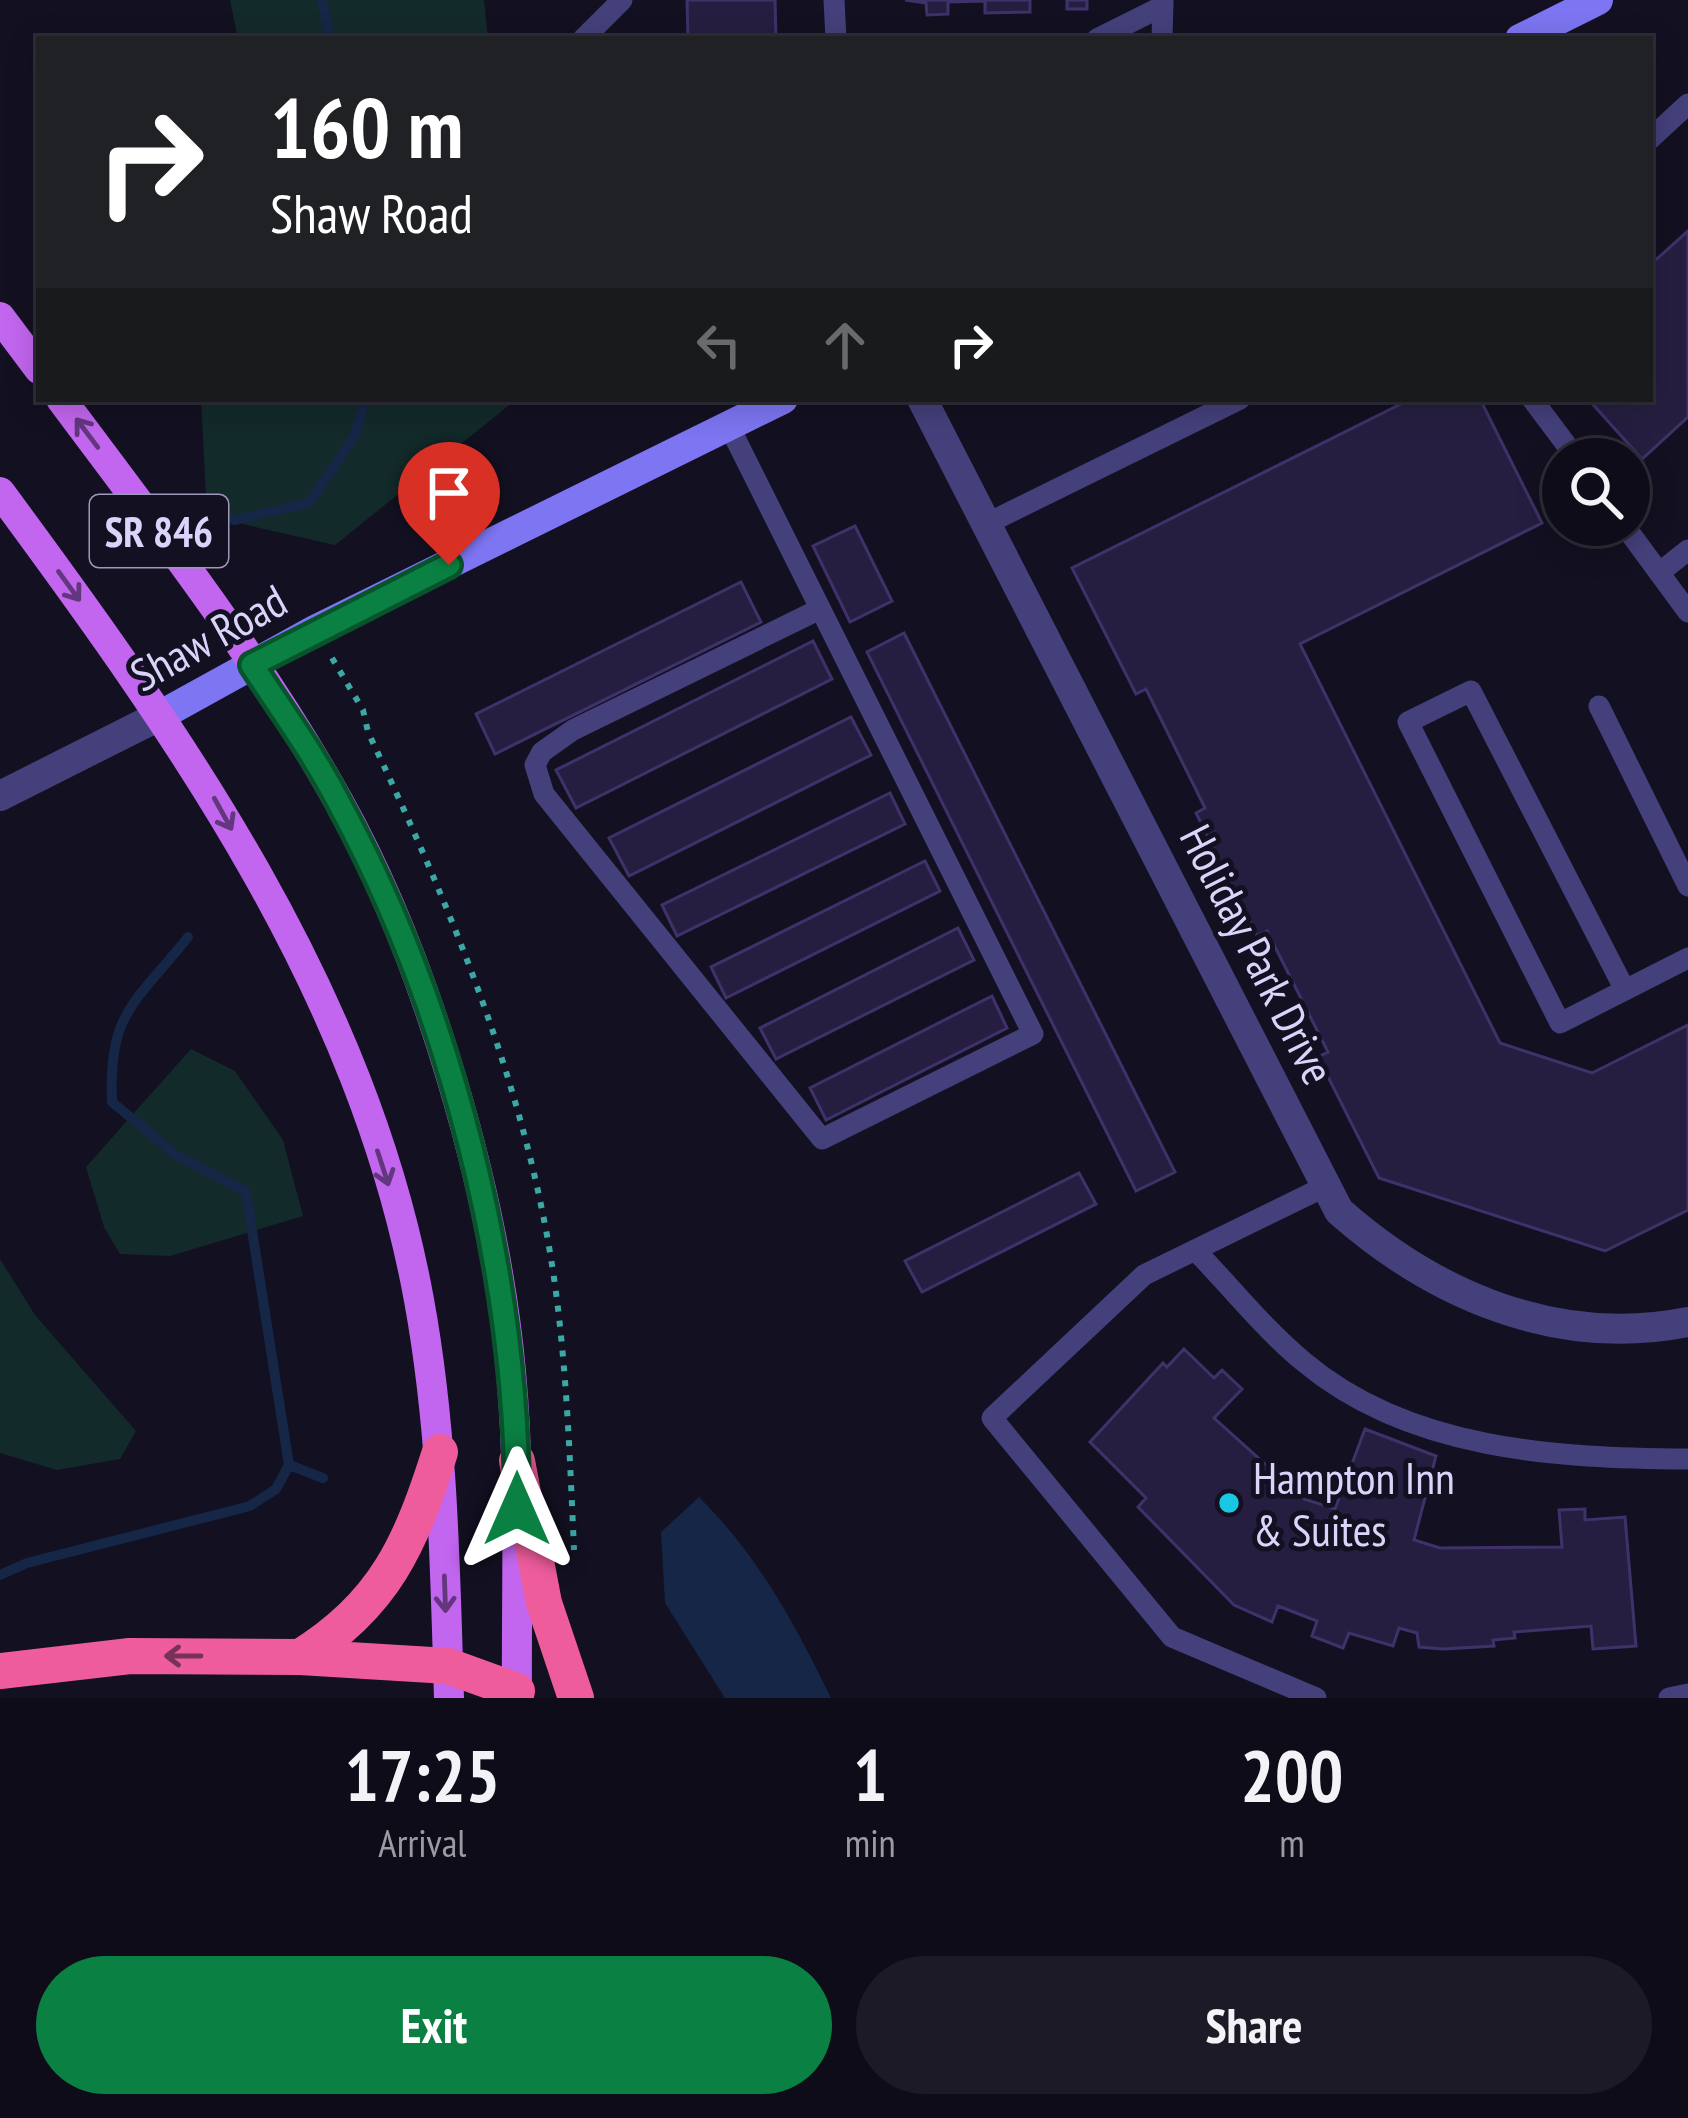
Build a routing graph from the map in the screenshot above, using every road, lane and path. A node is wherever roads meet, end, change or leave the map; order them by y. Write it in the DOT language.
graph roads {
  1 [pos="622,0"];
  2 [pos="834,0"];
  3 [pos="1598,0"];
  4 [pos="1163,3"];
  5 [pos="586,36"];
  6 [pos="836,36"];
  7 [pos="1102,36"];
  8 [pos="1162,36"];
  9 [pos="1526,36"];
  10 [pos="1688,104"];
  11 [pos="1653,136"];
  12 [pos="0,317"];
  13 [pos="36,365"];
  14 [pos="63,402"];
  15 [pos="776,402"];
  16 [pos="924,402"];
  17 [pos="1234,402"];
  18 [pos="1534,402"];
  19 [pos="728,424"];
  20 [pos="1561,438"];
  21 [pos="0,492"];
  22 [pos="986,524"];
  23 [pos="1639,546"];
  24 [pos="1688,550"];
  25 [pos="1659,573"];
  26 [pos="820,609"];
  27 [pos="1688,612"];
  28 [pos="252,665"];
  29 [pos="1599,706"];
  30 [pos="163,714"];
  31 [pos="0,796"];
  32 [pos="1688,886"];
  33 [pos="1688,958"];
  34 [pos="1625,990"];
  35 [pos="1327,1186"];
  36 [pos="1196,1250"];
  37 [pos="1687,1327"];
  38 [pos="440,1452"];
  39 [pos="1688,1459"];
  40 [pos="517,1461"];
  41 [pos="300,1657"];
  42 [pos="0,1671"];
  43 [pos="449,1682"];
  44 [pos="1688,1694"];
  45 [pos="517,1695"];
  46 [pos="576,1698"];
  47 [pos="1316,1698"];
  48 [pos="1669,1698"];
  1 -- 5 [label="lane"];
  2 -- 6 [label="lane"];
  3 -- 9 [label="main road"];
  4 -- 7 [label="lane"];
  4 -- 8 [label="lane"];
  10 -- 11 [label="lane"];
  12 -- 13 [label="main road"];
  28 -- 14 [label="main road, SR 846, one-way"];
  15 -- 19 [label="main road, Shaw Road"];
  16 -- 22 [label="street, Holiday Park Drive"];
  17 -- 22 [label="lane"];
  18 -- 20 [label="lane"];
  19 -- 26 [label="lane"];
  19 -- 28 [label="main road, Shaw Road"];
  21 -- 30 [label="main road, SR 846, one-way"];
  22 -- 35 [label="street, Holiday Park Drive"];
  23 -- 25 [label="lane"];
  24 -- 25 [label="lane"];
  25 -- 27 [label="lane"];
  26 -- 26 [label="lane"];
  28 -- 30 [label="main road, Shaw Road"];
  28 -- 40 [label="main road, SR 846"];
  29 -- 32 [label="lane"];
  30 -- 31 [label="street, Shaw Road"];
  30 -- 38 [label="main road, SR 846, one-way"];
  33 -- 34 [label="lane"];
  34 -- 34 [label="lane"];
  35 -- 36 [label="lane"];
  35 -- 37 [label="street, Holiday Park Drive"];
  36 -- 39 [label="lane"];
  36 -- 47 [label="lane"];
  38 -- 41 [label="highway"];
  38 -- 43 [label="main road, SR 846, one-way"];
  40 -- 45 [label="main road, SR 846"];
  40 -- 46 [label="highway"];
  41 -- 42 [label="highway, one-way"];
  41 -- 43 [label="highway"];
  43 -- 45 [label="highway"];
  44 -- 48 [label="lane"];
}
